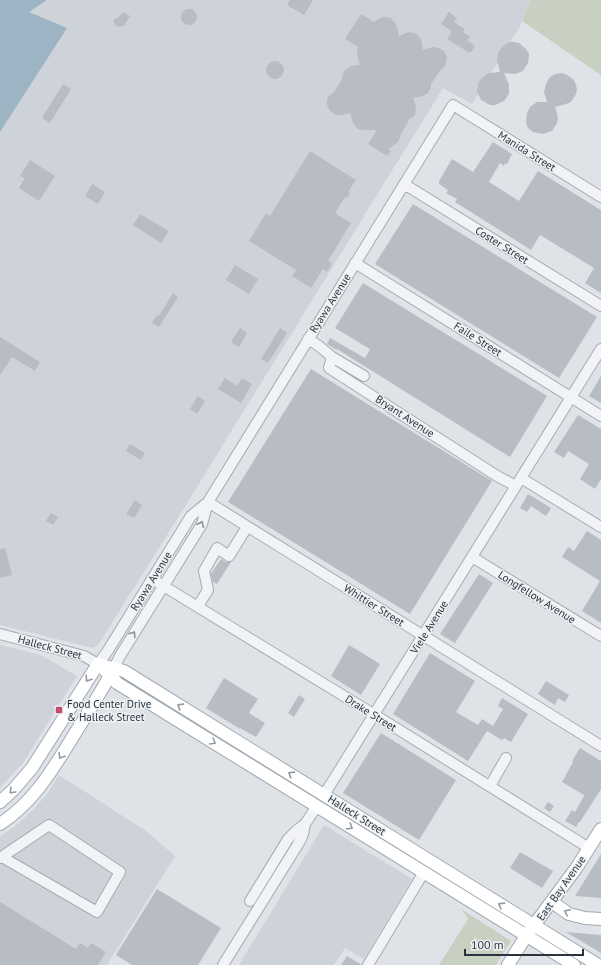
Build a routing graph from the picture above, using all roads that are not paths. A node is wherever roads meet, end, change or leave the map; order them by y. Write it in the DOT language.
graph roads {
  1 [pos="452,105"];
  2 [pos="404,184"];
  3 [pos="601,196"];
  4 [pos="355,263"];
  5 [pos="601,306"];
  6 [pos="308,340"];
  7 [pos="601,349"];
  8 [pos="332,357"];
  9 [pos="364,376"];
  10 [pos="571,397"];
  11 [pos="601,416"];
  12 [pos="519,482"];
  13 [pos="208,502"];
  14 [pos="247,527"];
  15 [pos="601,527"];
  16 [pos="472,557"];
  17 [pos="152,579"];
  18 [pos="164,586"];
  19 [pos="198,606"];
  20 [pos="0,634"];
  21 [pos="423,636"];
  22 [pos="601,636"];
  23 [pos="98,664"];
  24 [pos="112,672"];
  25 [pos="375,715"];
  26 [pos="601,746"];
  27 [pos="506,758"];
  28 [pos="490,786"];
  29 [pos="324,795"];
  30 [pos="0,802"];
  31 [pos="317,806"];
  32 [pos="0,824"];
  33 [pos="305,824"];
  34 [pos="601,829"];
  35 [pos="589,848"];
  36 [pos="1,857"];
  37 [pos="424,872"];
  38 [pos="250,900"];
  39 [pos="552,902"];
  40 [pos="601,919"];
  41 [pos="534,926"];
  42 [pos="526,936"];
  43 [pos="223,965"];
  44 [pos="368,965"];
  45 [pos="508,965"];
  46 [pos="574,965"];
  47 [pos="598,965"];
  1 -- 2 [label="street, Ryawa Avenue"];
  1 -- 3 [label="street, Manida Street"];
  2 -- 4 [label="street, Ryawa Avenue"];
  2 -- 5 [label="street, Coster Street"];
  4 -- 6 [label="street, Ryawa Avenue"];
  4 -- 10 [label="street, Faile Street"];
  6 -- 8 [label="street"];
  6 -- 13 [label="street, Ryawa Avenue"];
  7 -- 10 [label="street, Viele Avenue"];
  8 -- 9 [label="street"];
  8 -- 12 [label="street, Bryant Avenue"];
  10 -- 11 [label="street, Faile Street"];
  10 -- 12 [label="street, Viele Avenue"];
  12 -- 15 [label="street, Bryant Avenue"];
  12 -- 16 [label="street, Viele Avenue"];
  13 -- 14 [label="street, Whittier Street"];
  13 -- 17 [label="street, Ryawa Avenue"];
  18 -- 13 [label="street, Ryawa Avenue, one-way"];
  14 -- 19 [label="street"];
  14 -- 21 [label="street, Whittier Street"];
  16 -- 21 [label="street, Viele Avenue"];
  16 -- 22 [label="street, Longfellow Avenue"];
  17 -- 18 [label="street, Drake Street"];
  17 -- 23 [label="street, Ryawa Avenue"];
  18 -- 19 [label="street, Drake Street"];
  24 -- 18 [label="street, Ryawa Avenue, one-way"];
  19 -- 25 [label="street, Drake Street"];
  20 -- 23 [label="street, Halleck Street"];
  21 -- 25 [label="street, Viele Avenue"];
  21 -- 26 [label="street, Whittier Street"];
  23 -- 24 [label="main road"];
  23 -- 30 [label="main road, one-way"];
  29 -- 24 [label="main road, Halleck Street, one-way"];
  24 -- 31 [label="main road, Halleck Street, one-way"];
  24 -- 32 [label="main road, one-way"];
  25 -- 28 [label="street, Drake Street"];
  25 -- 29 [label="street, Viele Avenue"];
  27 -- 28 [label="street"];
  28 -- 35 [label="street, Drake Street"];
  29 -- 31 [label="main road, Viele Avenue"];
  41 -- 29 [label="main road, Halleck Street, one-way"];
  31 -- 33 [label="street, Viele Avenue"];
  31 -- 37 [label="main road, Halleck Street, one-way"];
  33 -- 38 [label="street, Viele Avenue"];
  33 -- 43 [label="street"];
  34 -- 35 [label="main road, East Bay Avenue"];
  35 -- 39 [label="main road, East Bay Avenue"];
  36 -- 36 [label="street"];
  37 -- 42 [label="main road, Halleck Street"];
  37 -- 44 [label="street"];
  40 -- 39 [label="main road, one-way"];
  39 -- 41 [label="main road, East Bay Avenue"];
  41 -- 42 [label="main road, East Bay Avenue"];
  41 -- 47 [label="main road, Halleck Street"];
  42 -- 45 [label="main road, East Bay Avenue"];
  42 -- 46 [label="main road, Halleck Street"];
}
